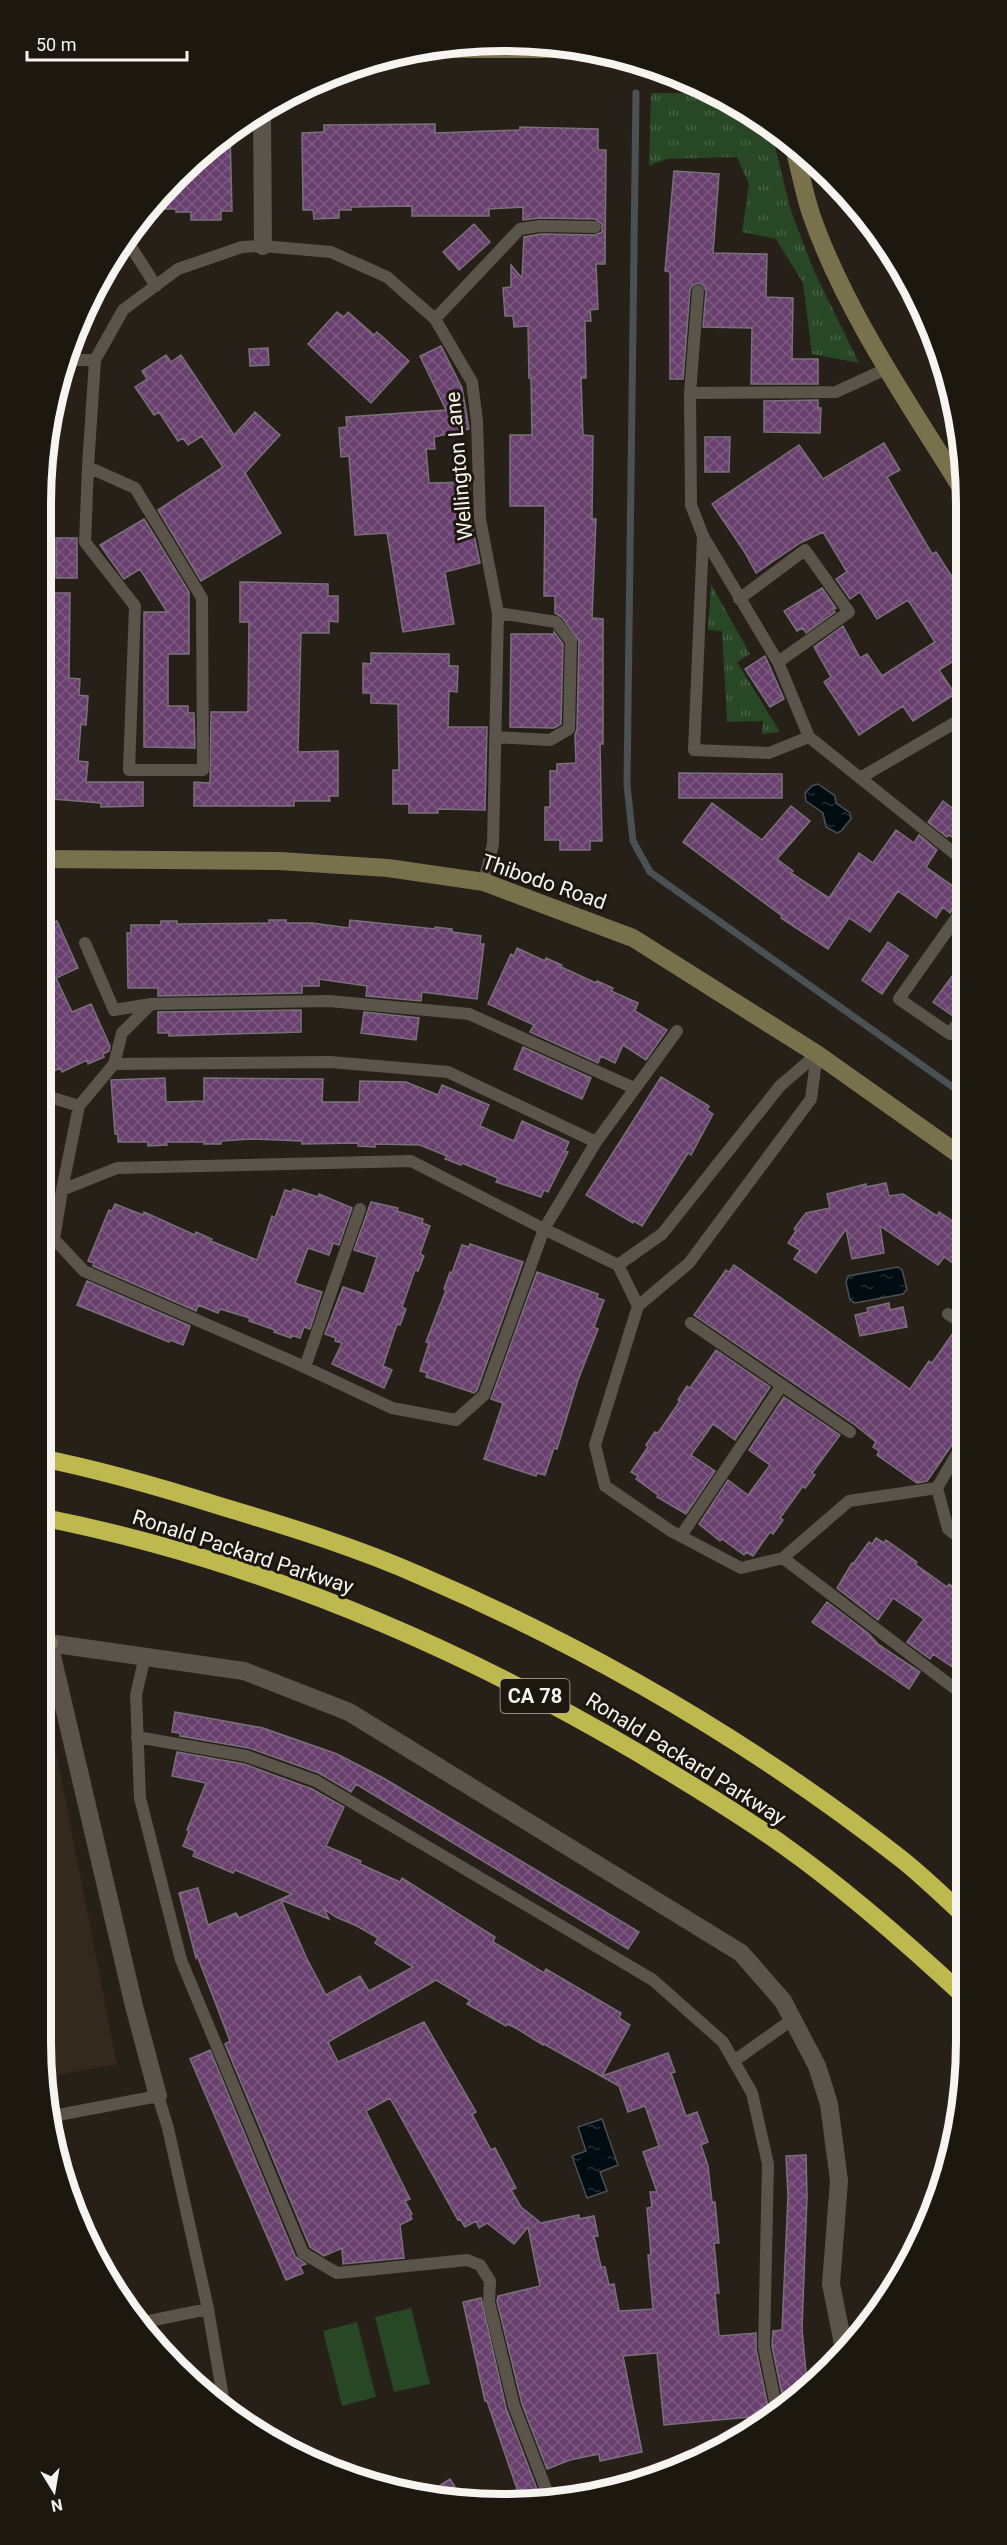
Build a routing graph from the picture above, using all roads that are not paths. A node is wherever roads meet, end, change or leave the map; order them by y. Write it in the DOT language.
graph roads {
  1 [pos="262,121"];
  2 [pos="797,159"];
  3 [pos="595,227"];
  4 [pos="262,246"];
  5 [pos="129,250"];
  6 [pos="156,286"];
  7 [pos="698,291"];
  8 [pos="435,319"];
  9 [pos="74,360"];
  10 [pos="95,360"];
  11 [pos="888,368"];
  12 [pos="690,393"];
  13 [pos="88,467"];
  14 [pos="955,478"];
  15 [pos="703,536"];
  16 [pos="739,599"];
  17 [pos="498,613"];
  18 [pos="778,662"];
  19 [pos="956,722"];
  20 [pos="495,737"];
  21 [pos="810,737"];
  22 [pos="860,778"];
  23 [pos="956,855"];
  24 [pos="51,859"];
  25 [pos="484,882"];
  26 [pos="956,918"];
  27 [pos="85,943"];
  28 [pos="151,1004"];
  29 [pos="956,1025"];
  30 [pos="677,1031"];
  31 [pos="817,1054"];
  32 [pos="114,1064"];
  33 [pos="634,1088"];
  34 [pos="51,1097"];
  35 [pos="79,1106"];
  36 [pos="596,1142"];
  37 [pos="956,1152"];
  38 [pos="62,1190"];
  39 [pos="360,1209"];
  40 [pos="544,1229"];
  41 [pos="618,1265"];
  42 [pos="638,1306"];
  43 [pos="948,1314"];
  44 [pos="956,1319"];
  45 [pos="691,1323"];
  46 [pos="305,1367"];
  47 [pos="782,1385"];
  48 [pos="850,1431"];
  49 [pos="956,1455"];
  50 [pos="51,1461"];
  51 [pos="937,1488"];
  52 [pos="51,1520"];
  53 [pos="956,1535"];
  54 [pos="681,1536"];
  55 [pos="783,1558"];
  56 [pos="51,1643"];
  57 [pos="145,1656"];
  58 [pos="51,1667"];
  59 [pos="956,1688"];
  60 [pos="137,1737"];
  61 [pos="956,1908"];
  62 [pos="956,1989"];
  63 [pos="793,2019"];
  64 [pos="734,2061"];
  65 [pos="158,2096"];
  66 [pos="57,2115"];
  67 [pos="208,2309"];
  68 [pos="148,2321"];
  69 [pos="842,2342"];
  70 [pos="223,2396"];
  71 [pos="775,2403"];
  72 [pos="547,2492"];
  1 -- 4 [label="street"];
  2 -- 11 [label="street"];
  3 -- 8 [label="lane"];
  4 -- 6 [label="lane, Wellington Lane"];
  4 -- 8 [label="lane, Wellington Lane"];
  5 -- 6 [label="lane"];
  6 -- 10 [label="lane, Wellington Lane"];
  7 -- 12 [label="lane"];
  8 -- 17 [label="lane, Wellington Lane"];
  9 -- 10 [label="lane"];
  10 -- 13 [label="lane, Wellington Lane"];
  11 -- 12 [label="lane"];
  11 -- 14 [label="street"];
  12 -- 15 [label="lane"];
  13 -- 13 [label="lane, Wellington Lane"];
  15 -- 16 [label="lane"];
  15 -- 21 [label="lane"];
  16 -- 18 [label="lane"];
  16 -- 18 [label="lane"];
  17 -- 20 [label="lane, Wellington Lane"];
  17 -- 20 [label="lane"];
  18 -- 21 [label="lane"];
  19 -- 22 [label="lane"];
  20 -- 25 [label="lane, Wellington Lane"];
  21 -- 22 [label="lane"];
  22 -- 23 [label="lane"];
  24 -- 25 [label="street, Thibodo Road"];
  25 -- 31 [label="street, Thibodo Road"];
  26 -- 29 [label="lane"];
  27 -- 28 [label="lane"];
  28 -- 32 [label="lane"];
  28 -- 33 [label="lane"];
  30 -- 33 [label="lane"];
  31 -- 37 [label="street, Thibodo Road"];
  31 -- 41 [label="lane"];
  31 -- 42 [label="lane"];
  32 -- 35 [label="lane"];
  32 -- 36 [label="lane"];
  33 -- 36 [label="lane"];
  34 -- 35 [label="lane"];
  35 -- 38 [label="lane"];
  36 -- 40 [label="lane"];
  38 -- 40 [label="lane"];
  38 -- 46 [label="lane"];
  39 -- 46 [label="lane"];
  40 -- 41 [label="lane"];
  40 -- 46 [label="lane"];
  41 -- 42 [label="lane"];
  42 -- 54 [label="lane"];
  43 -- 44 [label="lane"];
  45 -- 47 [label="lane"];
  47 -- 48 [label="lane"];
  47 -- 54 [label="lane"];
  49 -- 51 [label="lane"];
  50 -- 61 [label="highway, Ronald Packard Parkway / CA 78"];
  51 -- 53 [label="lane"];
  51 -- 55 [label="lane"];
  52 -- 62 [label="highway, Ronald Packard Parkway / CA 78"];
  54 -- 55 [label="lane"];
  55 -- 59 [label="lane"];
  56 -- 57 [label="street"];
  57 -- 60 [label="lane"];
  57 -- 63 [label="street"];
  58 -- 65 [label="street"];
  60 -- 64 [label="lane"];
  60 -- 72 [label="lane"];
  63 -- 64 [label="lane"];
  63 -- 69 [label="street"];
  64 -- 71 [label="lane"];
  65 -- 66 [label="lane"];
  65 -- 67 [label="lane"];
  67 -- 68 [label="lane"];
  67 -- 70 [label="lane"];
}
